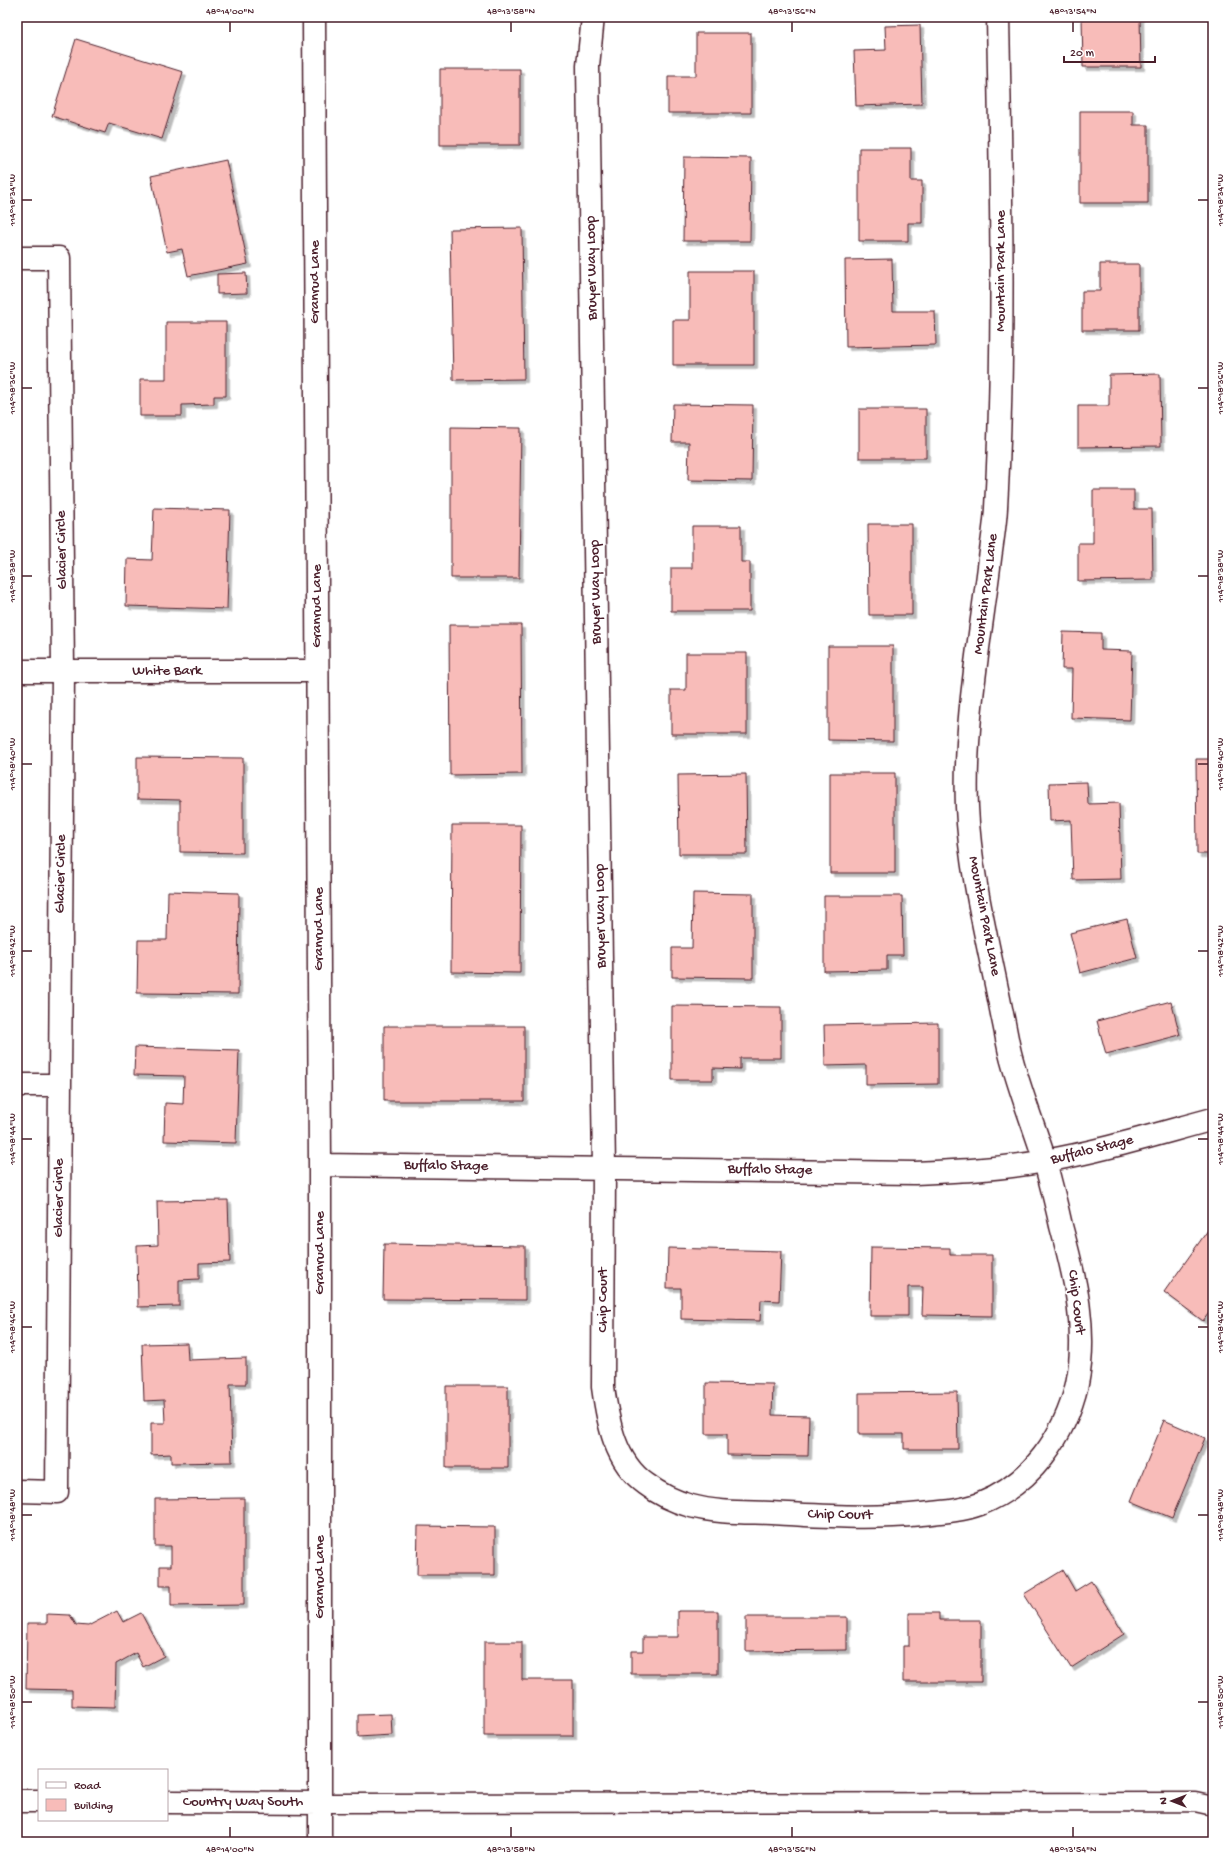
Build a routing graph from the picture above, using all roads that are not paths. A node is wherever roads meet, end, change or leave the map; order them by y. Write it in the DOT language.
graph roads {
  1 [pos="314,17"];
  2 [pos="593,17"];
  3 [pos="998,17"];
  4 [pos="17,258"];
  5 [pos="17,671"];
  6 [pos="63,671"];
  7 [pos="317,671"];
  8 [pos="17,1085"];
  9 [pos="59,1085"];
  10 [pos="1213,1119"];
  11 [pos="1045,1162"];
  12 [pos="320,1165"];
  13 [pos="604,1168"];
  14 [pos="17,1491"];
  15 [pos="17,1801"];
  16 [pos="38,1801"];
  17 [pos="168,1802"];
  18 [pos="320,1803"];
  19 [pos="1213,1806"];
  20 [pos="320,1842"];
  1 -- 7 [label="street, Granrud Lane"];
  2 -- 13 [label="street, Bruyer Way Loop"];
  3 -- 11 [label="street, Mountain Park Lane"];
  4 -- 6 [label="street, Glacier Circle"];
  5 -- 6 [label="street, White Bark"];
  6 -- 7 [label="street, White Bark"];
  6 -- 9 [label="street, Glacier Circle"];
  7 -- 12 [label="street, Granrud Lane"];
  8 -- 9 [label="street"];
  9 -- 14 [label="street, Glacier Circle"];
  10 -- 11 [label="street, Buffalo Stage"];
  11 -- 13 [label="street, Buffalo Stage"];
  11 -- 13 [label="street, Chip Court"];
  12 -- 13 [label="street, Buffalo Stage"];
  12 -- 18 [label="street, Granrud Lane"];
  15 -- 16 [label="street"];
  17 -- 18 [label="street, Country Way South"];
  18 -- 19 [label="lane"];
  18 -- 20 [label="street, Granrud Lane"];
}
